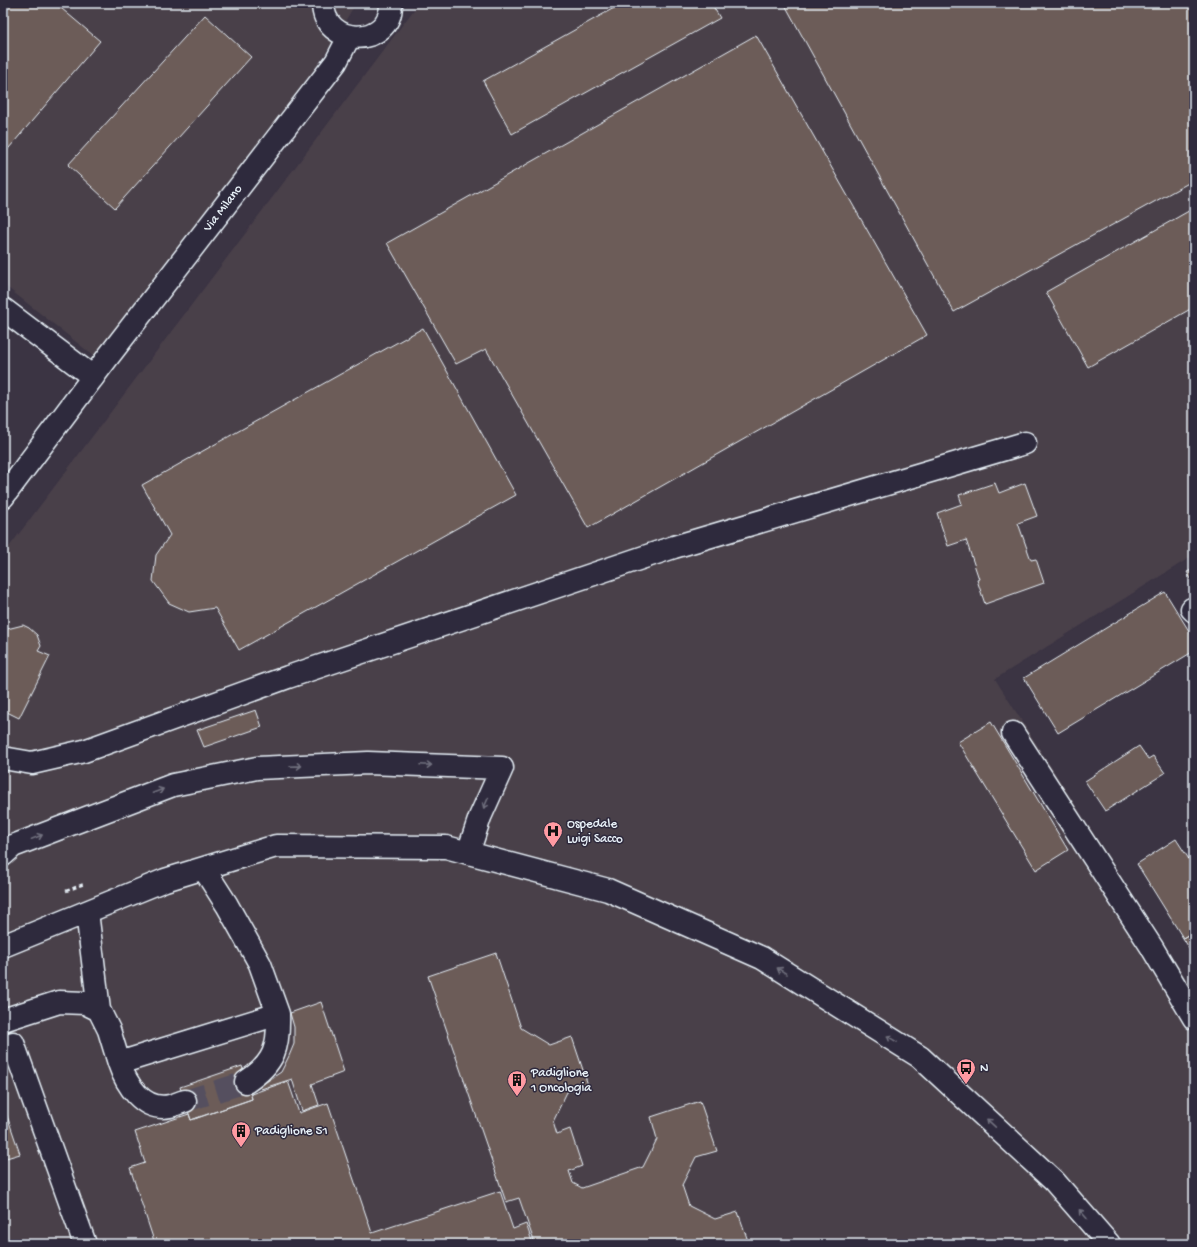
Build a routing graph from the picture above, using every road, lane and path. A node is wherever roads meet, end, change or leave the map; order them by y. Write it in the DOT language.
graph roads {
  1 [pos="391,3"];
  2 [pos="322,4"];
  3 [pos="349,37"];
  4 [pos="3,309"];
  5 [pos="93,377"];
  6 [pos="1025,443"];
  7 [pos="3,497"];
  8 [pos="1013,733"];
  9 [pos="3,758"];
  10 [pos="468,853"];
  11 [pos="3,855"];
  12 [pos="204,868"];
  13 [pos="87,912"];
  14 [pos="3,946"];
  15 [pos="99,1010"];
  16 [pos="278,1014"];
  17 [pos="1194,1018"];
  18 [pos="3,1020"];
  19 [pos="13,1043"];
  20 [pos="119,1063"];
  21 [pos="246,1082"];
  22 [pos="184,1101"];
  23 [pos="85,1244"];
  24 [pos="1109,1244"];
  1 -- 3 [label="main road"];
  2 -- 3 [label="main road"];
  3 -- 5 [label="main road, Via Milano"];
  4 -- 5 [label="main road"];
  5 -- 7 [label="main road, Via Milano"];
  6 -- 9 [label="main road"];
  8 -- 17 [label="main road"];
  11 -- 10 [label="main road, one-way"];
  10 -- 12 [label="main road"];
  24 -- 10 [label="main road, one-way"];
  12 -- 13 [label="main road"];
  12 -- 16 [label="main road"];
  13 -- 14 [label="main road"];
  13 -- 15 [label="main road"];
  15 -- 18 [label="main road"];
  15 -- 20 [label="main road"];
  16 -- 20 [label="main road"];
  16 -- 21 [label="main road"];
  19 -- 23 [label="main road"];
  20 -- 22 [label="main road"];
}
